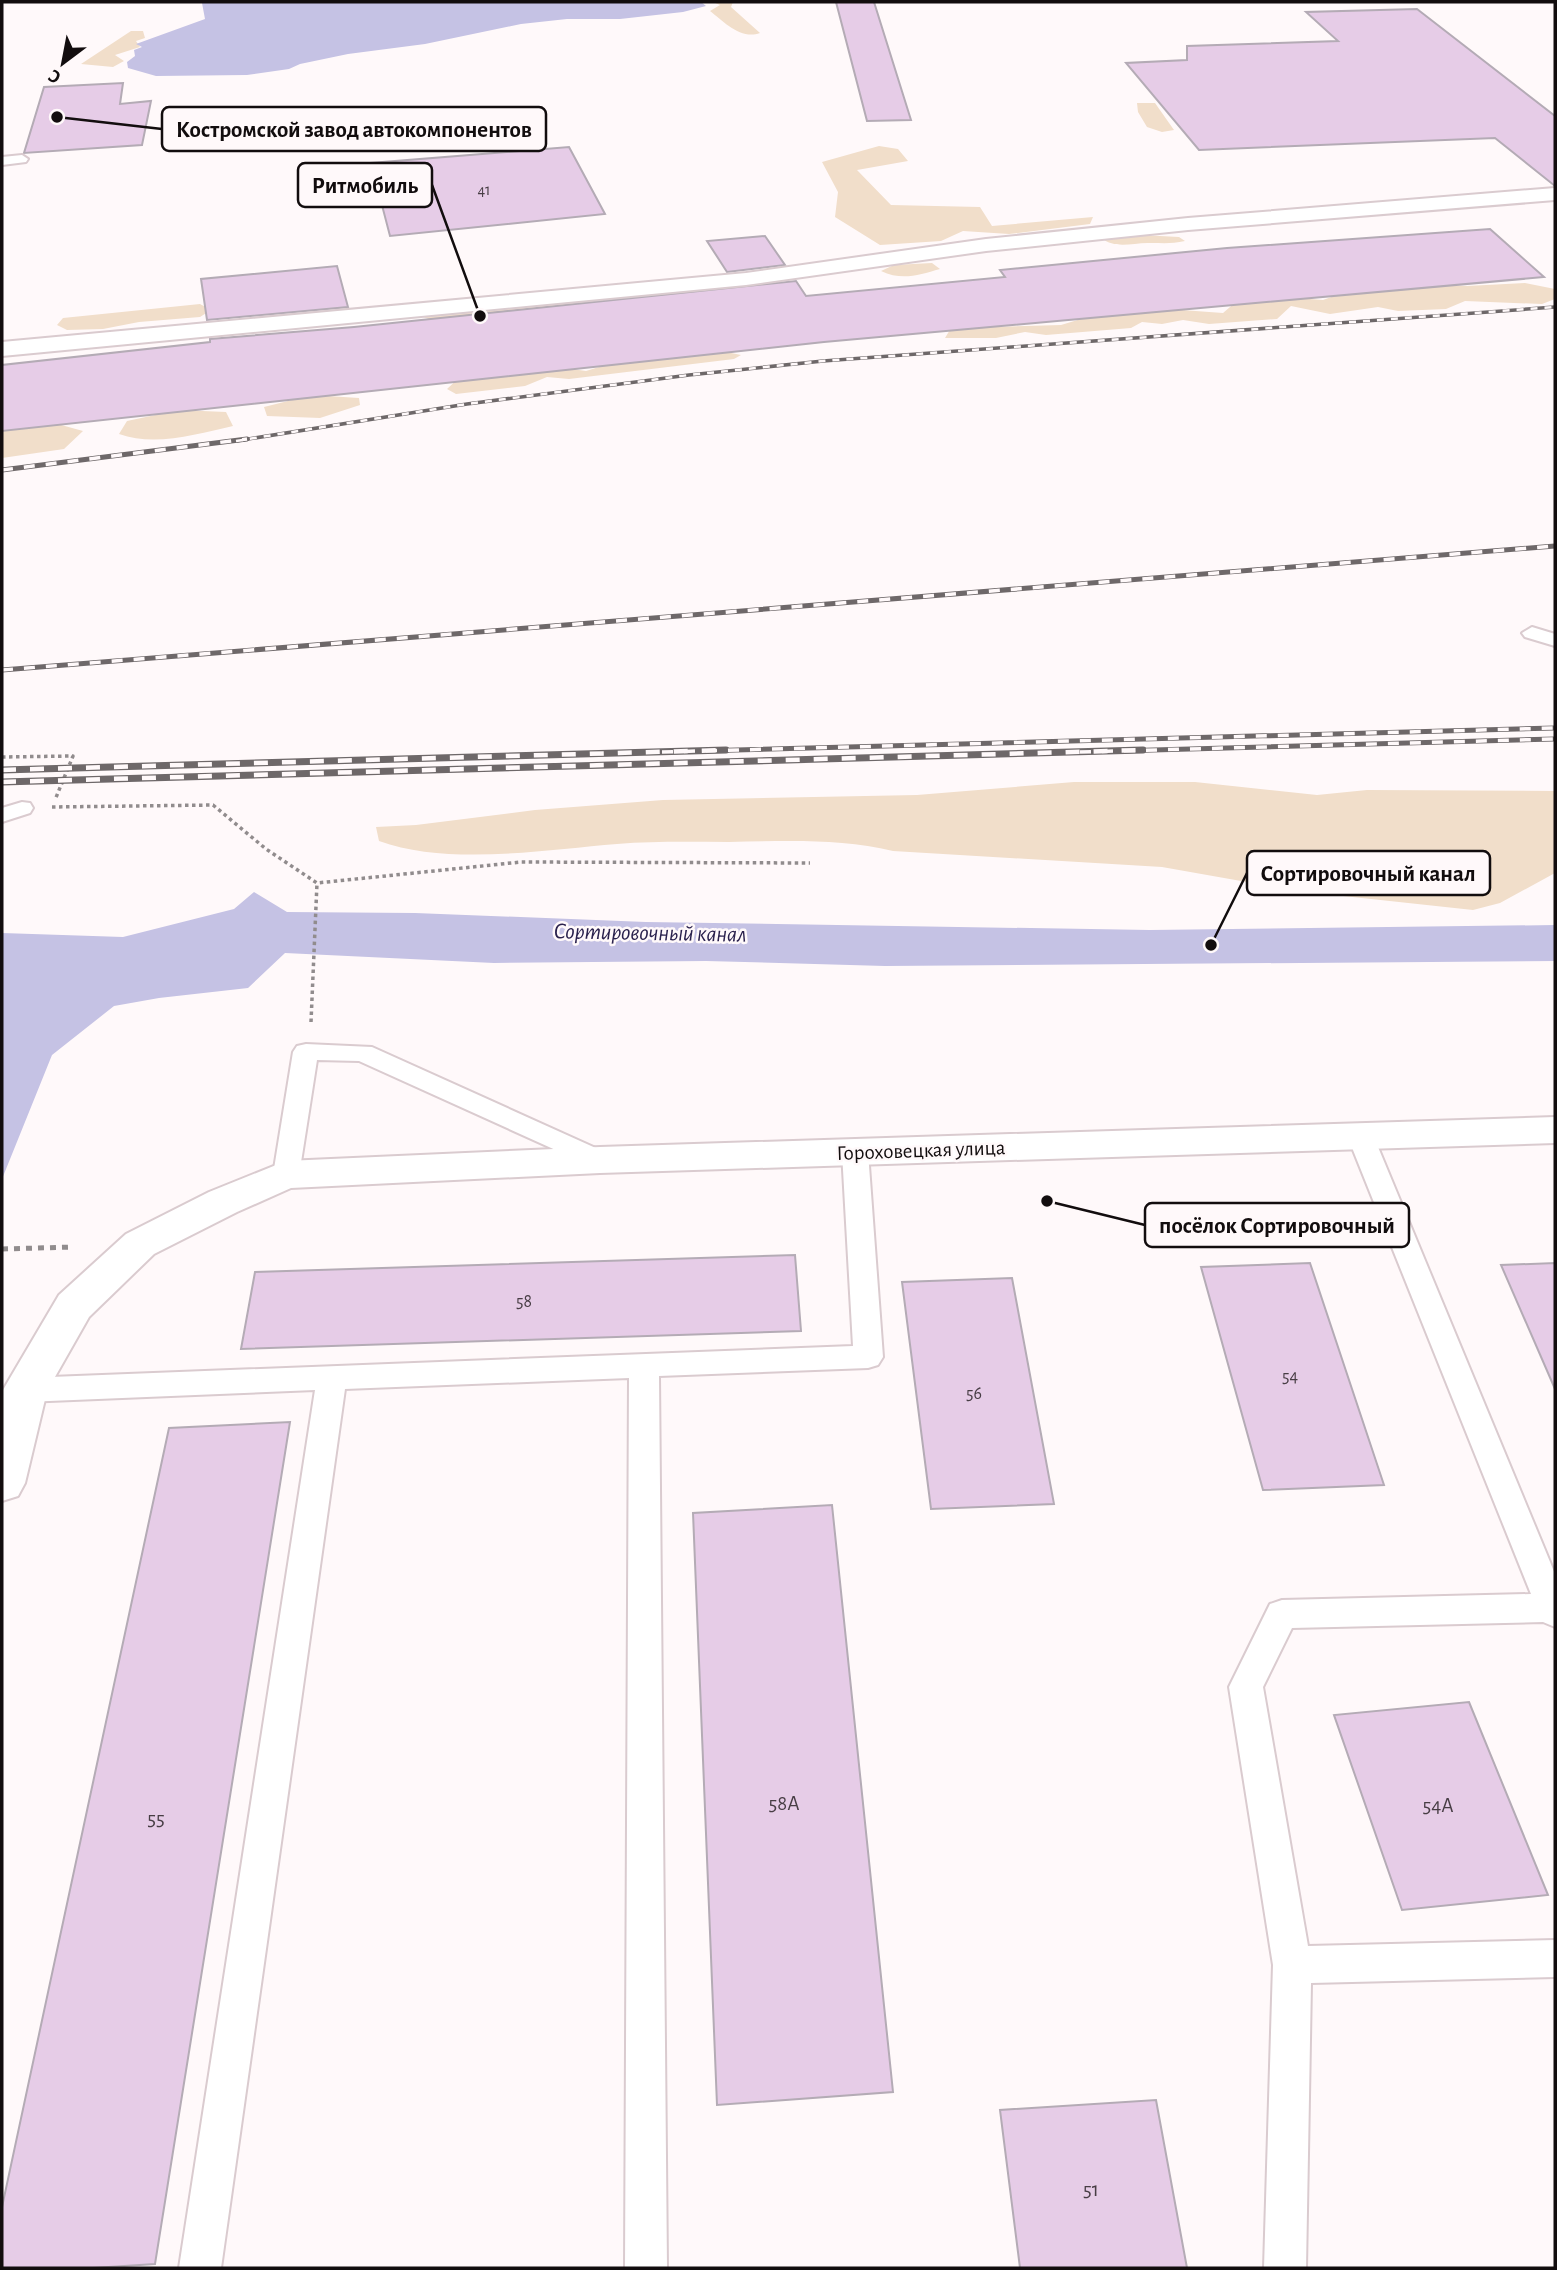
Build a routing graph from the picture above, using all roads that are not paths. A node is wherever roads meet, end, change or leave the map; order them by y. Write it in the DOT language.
graph roads {
  1 [pos="22,159"];
  2 [pos="2,161"];
  3 [pos="1555,194"];
  4 [pos="2,349"];
  5 [pos="1532,633"];
  6 [pos="1555,640"];
  7 [pos="1555,1130"];
  8 [pos="1360,1135"];
  9 [pos="855,1152"];
  10 [pos="600,1160"];
  11 [pos="286,1175"];
  12 [pos="644,1365"];
  13 [pos="332,1378"];
  14 [pos="25,1390"];
  15 [pos="2,1483"];
  16 [pos="1554,1611"];
  17 [pos="1555,1959"];
  18 [pos="1292,1965"];
  19 [pos="200,2268"];
  20 [pos="646,2268"];
  21 [pos="1285,2268"];
  1 -- 2 [label="lane"];
  3 -- 4 [label="street"];
  5 -- 6 [label="lane"];
  7 -- 8 [label="street, Гороховецкая улица"];
  8 -- 9 [label="street, Гороховецкая улица"];
  8 -- 16 [label="lane"];
  9 -- 10 [label="street, Гороховецкая улица"];
  9 -- 12 [label="lane"];
  10 -- 11 [label="street, Гороховецкая улица"];
  10 -- 11 [label="lane"];
  11 -- 14 [label="street"];
  12 -- 13 [label="lane"];
  12 -- 20 [label="lane"];
  13 -- 14 [label="lane"];
  13 -- 19 [label="lane"];
  14 -- 15 [label="street"];
  16 -- 18 [label="lane"];
  17 -- 18 [label="lane"];
  18 -- 21 [label="lane"];
}
